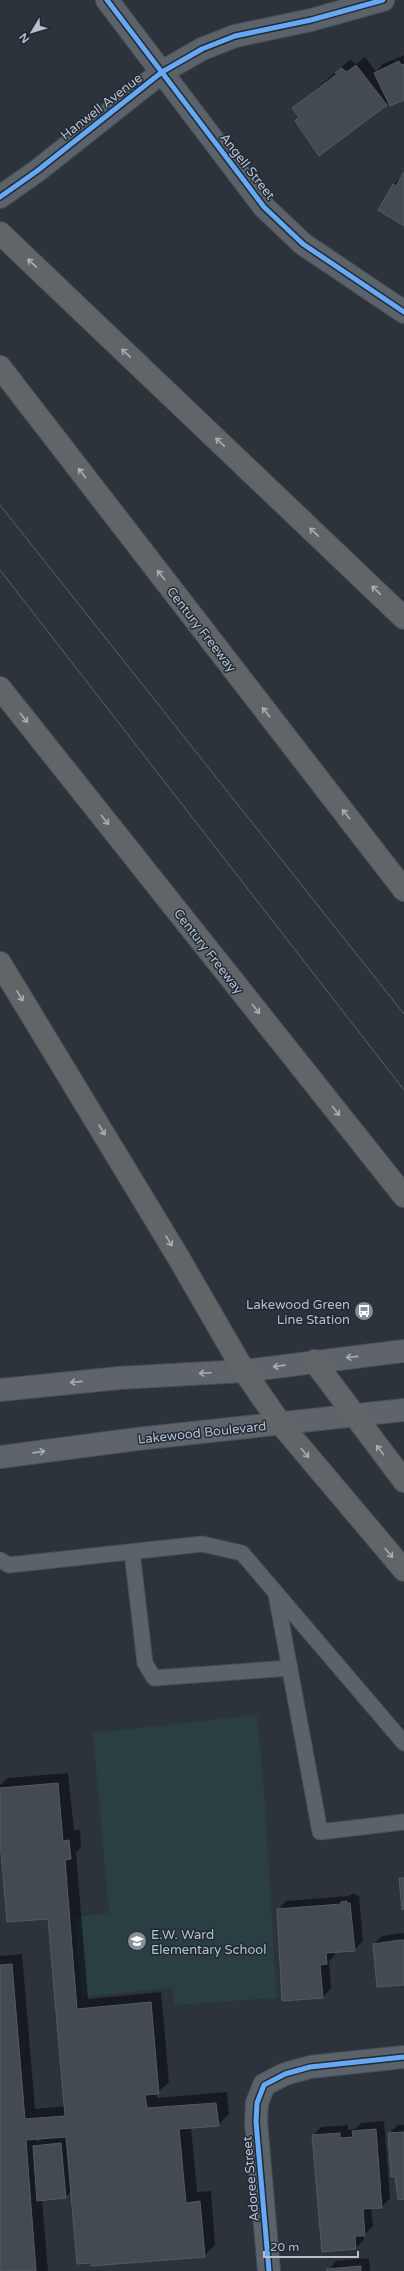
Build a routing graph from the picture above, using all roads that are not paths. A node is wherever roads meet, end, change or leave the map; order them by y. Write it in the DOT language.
graph roads {
  1 [pos="107,0"];
  2 [pos="384,0"];
  3 [pos="162,72"];
  4 [pos="0,197"];
  5 [pos="0,233"];
  6 [pos="404,312"];
  7 [pos="0,367"];
  8 [pos="404,618"];
  9 [pos="0,688"];
  10 [pos="370,845"];
  11 [pos="404,875"];
  12 [pos="404,890"];
  13 [pos="0,963"];
  14 [pos="404,1196"];
  15 [pos="397,1352"];
  16 [pos="314,1361"];
  17 [pos="244,1371"];
  18 [pos="0,1390"];
  19 [pos="404,1410"];
  20 [pos="353,1415"];
  21 [pos="280,1423"];
  22 [pos="0,1458"];
  23 [pos="404,1481"];
  24 [pos="132,1552"];
  25 [pos="0,1560"];
  26 [pos="404,1570"];
  27 [pos="276,1593"];
  28 [pos="290,1668"];
  29 [pos="404,1743"];
  30 [pos="404,1822"];
  31 [pos="404,2057"];
  32 [pos="269,2271"];
  1 -- 3 [label="street, Angell Street"];
  2 -- 3 [label="street, Hanwell Avenue"];
  3 -- 4 [label="street, Hanwell Avenue"];
  3 -- 6 [label="street, Angell Street"];
  8 -- 5 [label="highway, one-way"];
  10 -- 7 [label="highway, Century Freeway, one-way"];
  9 -- 14 [label="highway, Century Freeway, one-way"];
  10 -- 11 [label="highway"];
  10 -- 12 [label="highway, Century Freeway"];
  13 -- 17 [label="highway, one-way"];
  15 -- 16 [label="main road, one-way"];
  16 -- 17 [label="main road, one-way"];
  16 -- 20 [label="highway"];
  17 -- 18 [label="main road, one-way"];
  17 -- 21 [label="highway"];
  19 -- 20 [label="main road, Lakewood Boulevard"];
  20 -- 21 [label="main road, Lakewood Boulevard"];
  23 -- 20 [label="highway, one-way"];
  22 -- 21 [label="main road, Lakewood Boulevard, one-way"];
  21 -- 26 [label="highway, one-way"];
  24 -- 25 [label="lane"];
  24 -- 27 [label="lane"];
  24 -- 28 [label="lane"];
  27 -- 28 [label="lane"];
  27 -- 29 [label="lane"];
  28 -- 30 [label="lane"];
  31 -- 32 [label="street, Adoree Street"];
}
